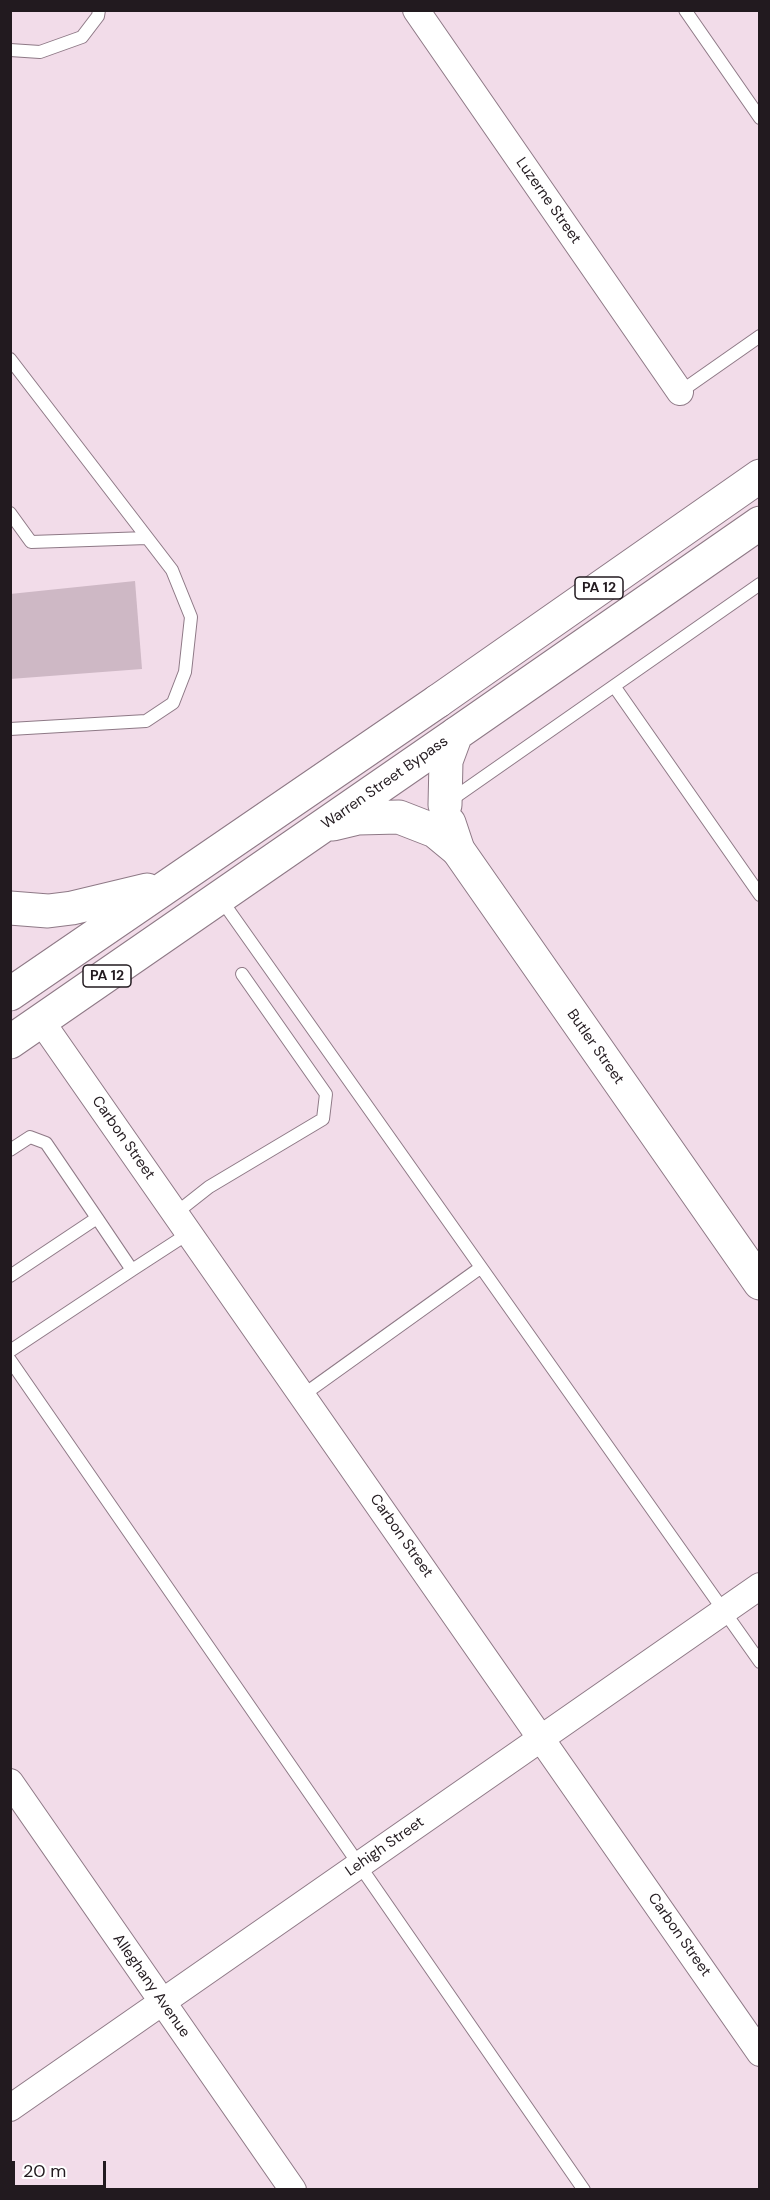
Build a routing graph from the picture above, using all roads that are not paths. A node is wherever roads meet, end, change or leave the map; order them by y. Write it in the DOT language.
graph roads {
  1 [pos="99,10"];
  2 [pos="416,10"];
  3 [pos="685,10"];
  4 [pos="10,50"];
  5 [pos="759,118"];
  6 [pos="759,336"];
  7 [pos="10,359"];
  8 [pos="680,392"];
  9 [pos="759,476"];
  10 [pos="10,513"];
  11 [pos="759,523"];
  12 [pos="147,538"];
  13 [pos="759,584"];
  14 [pos="614,686"];
  15 [pos="10,729"];
  16 [pos="456,734"];
  17 [pos="445,805"];
  18 [pos="320,828"];
  19 [pos="458,849"];
  20 [pos="169,884"];
  21 [pos="759,895"];
  22 [pos="220,898"];
  23 [pos="10,908"];
  24 [pos="242,974"];
  25 [pos="10,994"];
  26 [pos="41,1021"];
  27 [pos="10,1042"];
  28 [pos="10,1150"];
  29 [pos="97,1218"];
  30 [pos="183,1223"];
  31 [pos="480,1268"];
  32 [pos="132,1270"];
  33 [pos="10,1276"];
  34 [pos="759,1282"];
  35 [pos="10,1351"];
  36 [pos="10,1360"];
  37 [pos="303,1395"];
  38 [pos="759,1586"];
  39 [pos="724,1611"];
  40 [pos="759,1662"];
  41 [pos="542,1738"];
  42 [pos="10,1782"];
  43 [pos="360,1865"];
  44 [pos="162,2003"];
  45 [pos="759,2053"];
  46 [pos="10,2108"];
  47 [pos="293,2190"];
  48 [pos="584,2190"];
  1 -- 4 [label="lane"];
  2 -- 8 [label="street, Luzerne Street"];
  3 -- 5 [label="lane"];
  6 -- 8 [label="lane"];
  7 -- 12 [label="lane"];
  9 -- 20 [label="main road, PA 12"];
  10 -- 12 [label="lane"];
  11 -- 16 [label="main road, Warren Street Bypass / PA 12"];
  12 -- 15 [label="lane"];
  13 -- 14 [label="lane"];
  14 -- 17 [label="lane"];
  14 -- 21 [label="lane"];
  16 -- 17 [label="main road, Butler Street"];
  16 -- 18 [label="main road, Warren Street Bypass / PA 12"];
  17 -- 19 [label="main road, Butler Street"];
  18 -- 19 [label="main road"];
  18 -- 22 [label="main road, Warren Street Bypass / PA 12"];
  19 -- 34 [label="main road, Butler Street"];
  20 -- 23 [label="main road"];
  20 -- 25 [label="main road, PA 12"];
  22 -- 26 [label="main road, Warren Street Bypass / PA 12"];
  22 -- 31 [label="lane"];
  24 -- 30 [label="lane"];
  26 -- 27 [label="main road, Warren Street Bypass / PA 12"];
  26 -- 30 [label="street, Carbon Street"];
  28 -- 29 [label="lane"];
  29 -- 32 [label="lane"];
  29 -- 33 [label="lane"];
  30 -- 32 [label="lane"];
  30 -- 37 [label="street, Carbon Street"];
  31 -- 37 [label="lane"];
  31 -- 39 [label="lane"];
  32 -- 35 [label="lane"];
  36 -- 43 [label="lane"];
  37 -- 41 [label="street, Carbon Street"];
  38 -- 39 [label="street, Lehigh Street"];
  39 -- 40 [label="lane"];
  39 -- 41 [label="street, Lehigh Street"];
  41 -- 43 [label="street, Lehigh Street"];
  41 -- 45 [label="street, Carbon Street"];
  42 -- 44 [label="street, Alleghany Avenue"];
  43 -- 44 [label="street, Lehigh Street"];
  43 -- 48 [label="lane"];
  44 -- 46 [label="street, Lehigh Street"];
  44 -- 47 [label="street, Alleghany Avenue"];
}
